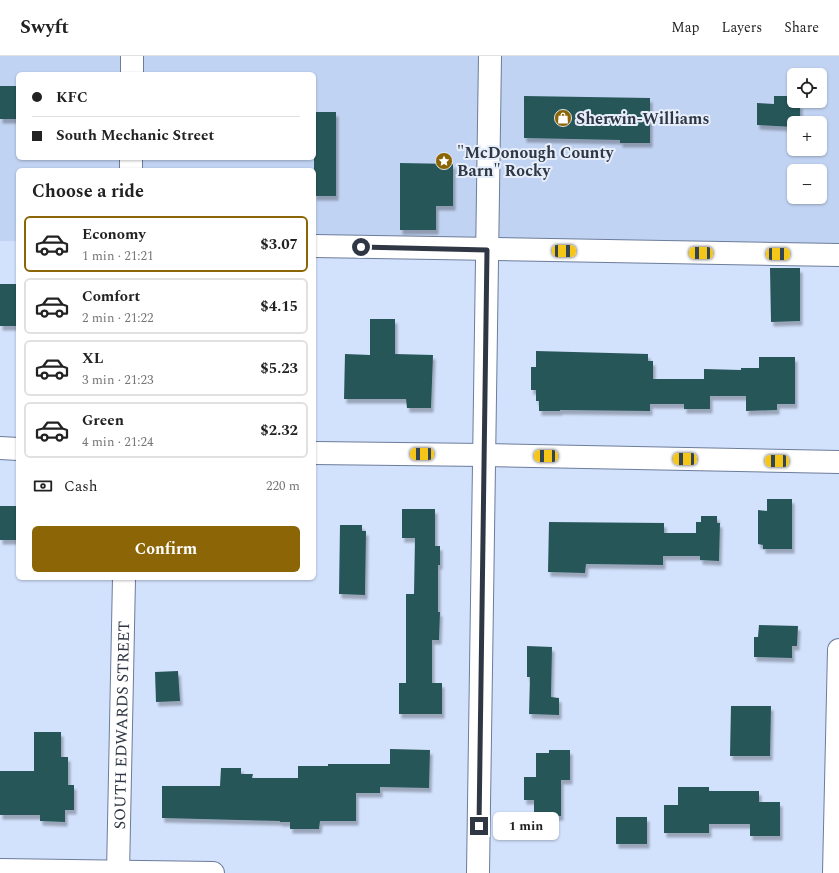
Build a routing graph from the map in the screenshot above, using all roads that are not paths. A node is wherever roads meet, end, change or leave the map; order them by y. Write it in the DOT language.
graph roads {
  1 [pos="132,56"];
  2 [pos="490,56"];
  3 [pos="132,72"];
  4 [pos="316,246"];
  5 [pos="487,250"];
  6 [pos="839,255"];
  7 [pos="0,448"];
  8 [pos="16,448"];
  9 [pos="316,453"];
  10 [pos="484,455"];
  11 [pos="839,462"];
  12 [pos="124,580"];
  13 [pos="839,650"];
  14 [pos="0,870"];
  15 [pos="118,872"];
  16 [pos="213,873"];
  17 [pos="478,873"];
  18 [pos="834,873"];
  1 -- 3 [label="street"];
  2 -- 5 [label="street"];
  4 -- 5 [label="street"];
  5 -- 6 [label="street"];
  5 -- 10 [label="street"];
  7 -- 8 [label="street"];
  9 -- 10 [label="street"];
  10 -- 11 [label="street"];
  10 -- 17 [label="street"];
  12 -- 15 [label="street, SOUTH EDWARDS STREET"];
  13 -- 18 [label="street"];
  14 -- 15 [label="street"];
  15 -- 16 [label="street"];
}
